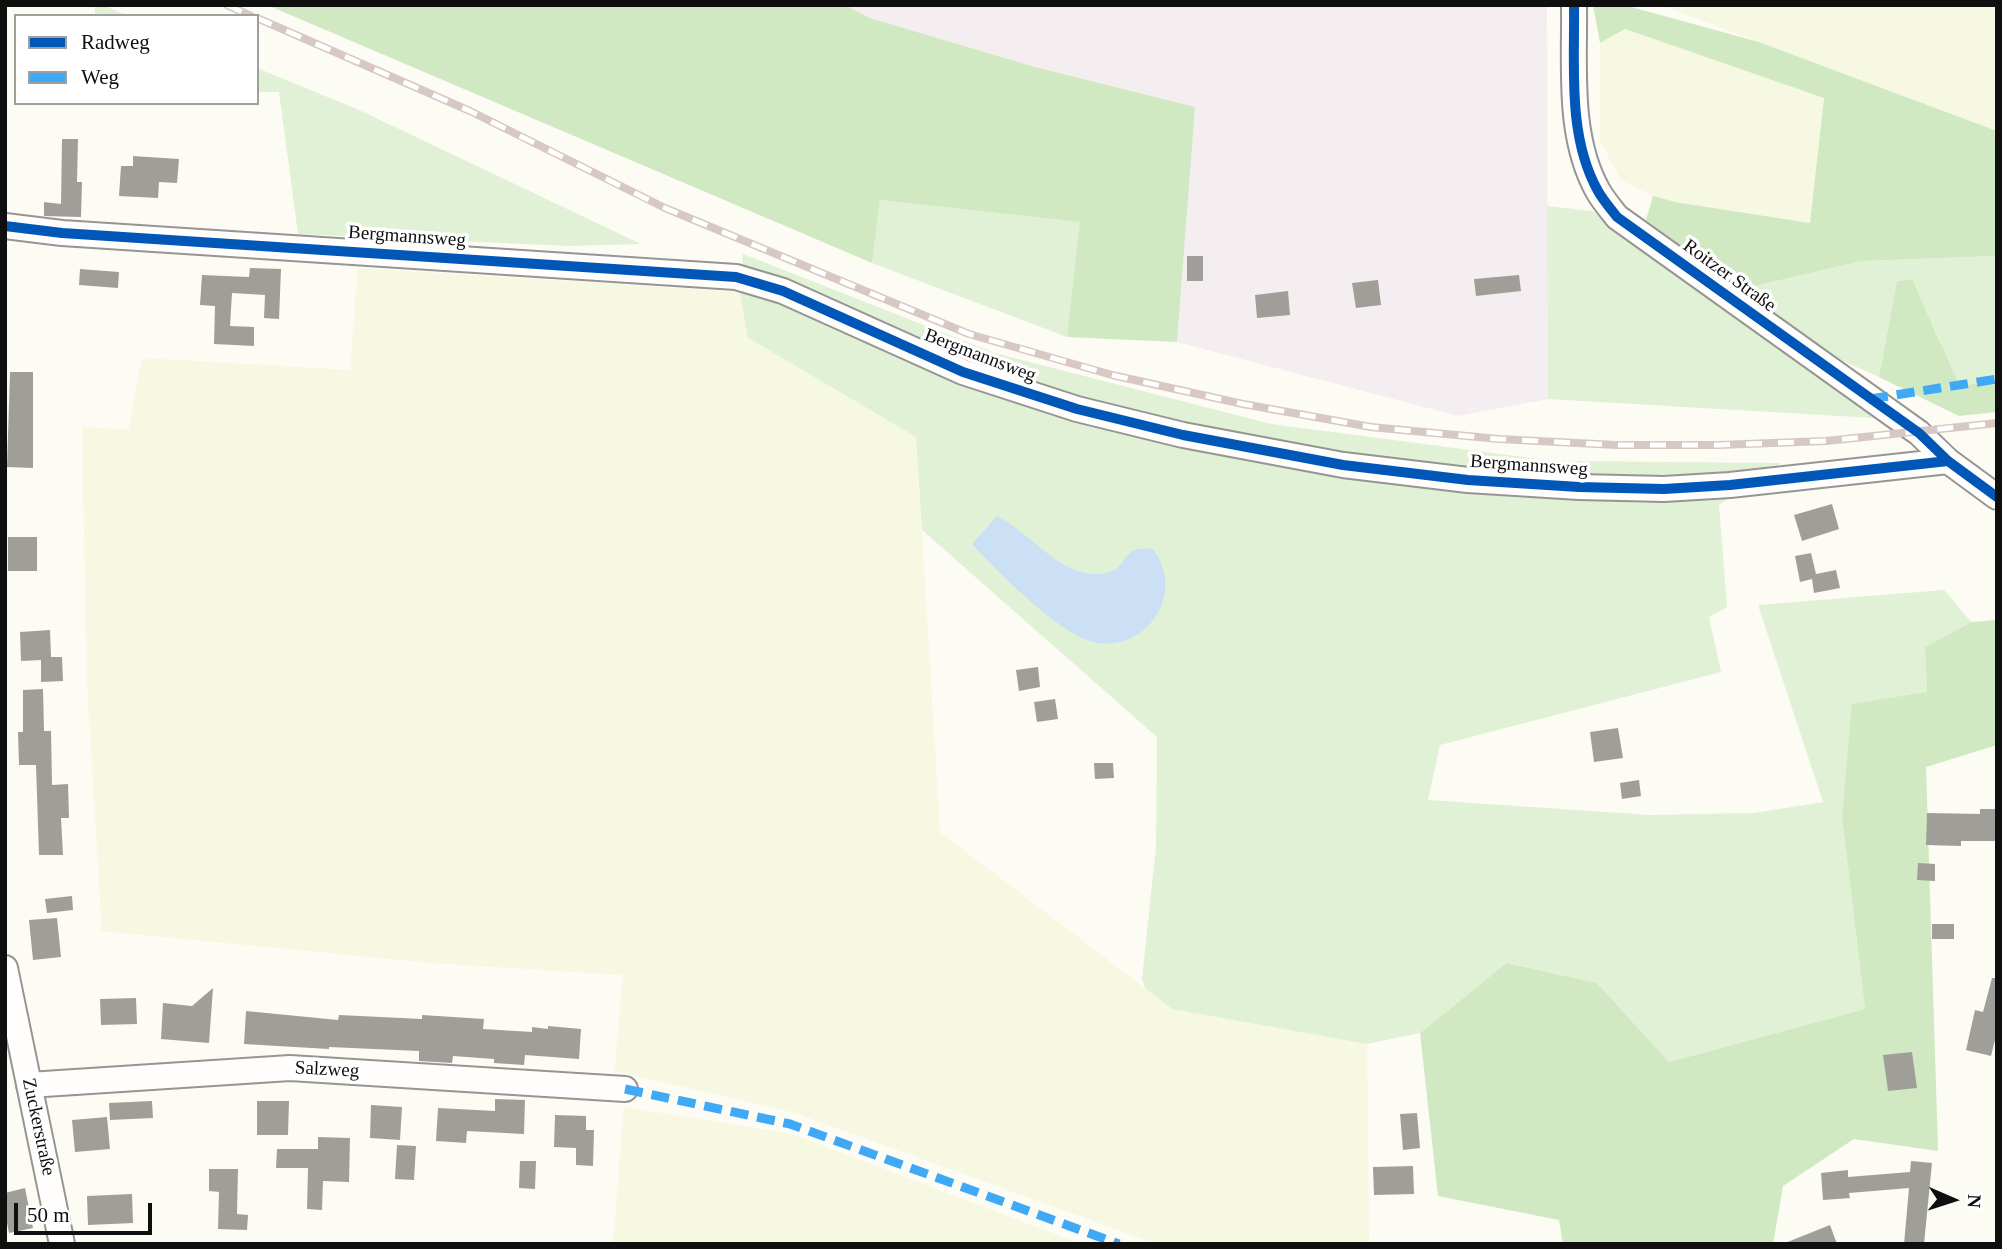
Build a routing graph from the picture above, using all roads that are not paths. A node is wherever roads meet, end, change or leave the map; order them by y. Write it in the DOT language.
graph roads {
  1 [pos="1574,5"];
  2 [pos="5,226"];
  3 [pos="1948,461"];
  4 [pos="1997,497"];
  5 [pos="5,968"];
  6 [pos="29,1085"];
  7 [pos="625,1089"];
  8 [pos="62,1244"];
  1 -- 3 [label="street, Roitzer Straße"];
  2 -- 3 [label="street, Bergmannsweg"];
  3 -- 4 [label="street, Roitzer Straße"];
  5 -- 6 [label="street, Zuckerstraße"];
  6 -- 7 [label="street, Salzweg"];
  6 -- 8 [label="street, Zuckerstraße"];
}
